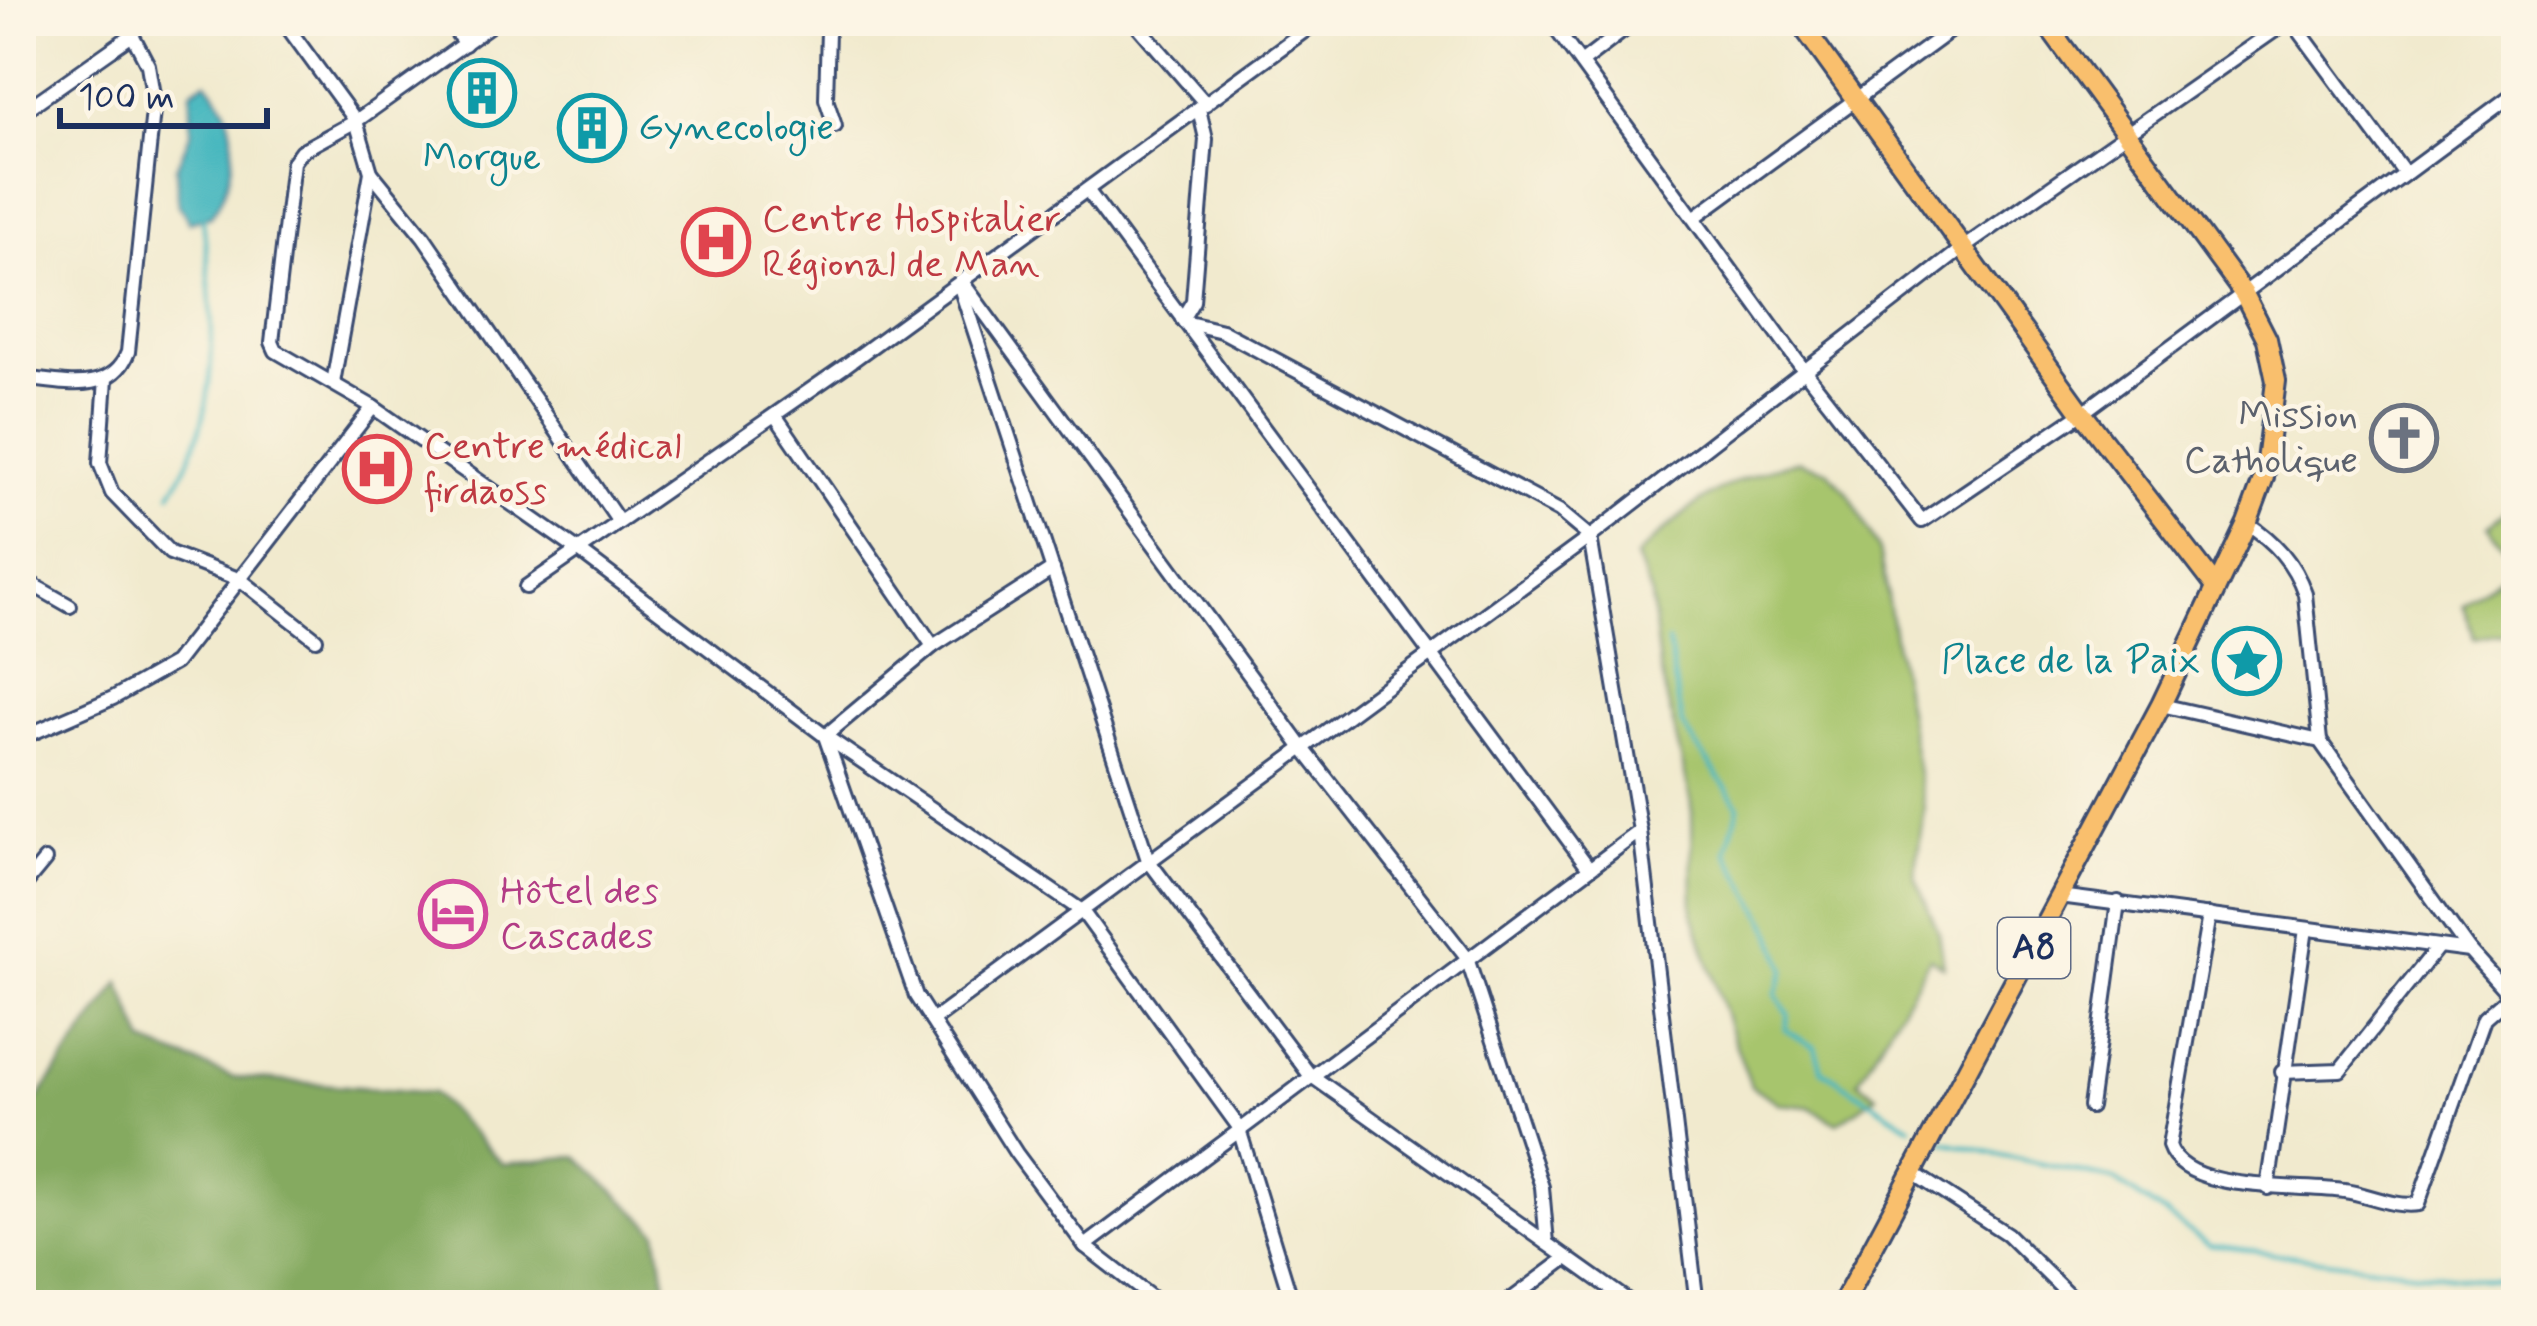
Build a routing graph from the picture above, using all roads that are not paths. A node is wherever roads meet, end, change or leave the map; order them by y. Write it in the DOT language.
graph roads {
  1 [pos="125,21"];
  2 [pos="283,21"];
  3 [pos="448,21"];
  4 [pos="496,21"];
  5 [pos="1134,21"];
  6 [pos="1318,21"];
  7 [pos="1550,21"];
  8 [pos="1636,21"];
  9 [pos="1799,21"];
  10 [pos="1963,21"];
  11 [pos="2044,21"];
  12 [pos="2290,21"];
  13 [pos="828,31"];
  14 [pos="132,35"];
  15 [pos="465,44"];
  16 [pos="1581,63"];
  17 [pos="2516,92"];
  18 [pos="1857,100"];
  19 [pos="1202,107"];
  20 [pos="21,113"];
  21 [pos="356,121"];
  22 [pos="835,126"];
  23 [pos="2126,132"];
  24 [pos="370,172"];
  25 [pos="2405,174"];
  26 [pos="1088,191"];
  27 [pos="1695,217"];
  28 [pos="1964,248"];
  29 [pos="961,283"];
  30 [pos="2244,294"];
  31 [pos="1183,320"];
  32 [pos="1803,369"];
  33 [pos="21,378"];
  34 [pos="106,379"];
  35 [pos="333,383"];
  36 [pos="373,406"];
  37 [pos="2082,412"];
  38 [pos="775,415"];
  39 [pos="617,519"];
  40 [pos="2247,523"];
  41 [pos="1590,537"];
  42 [pos="579,551"];
  43 [pos="1053,569"];
  44 [pos="21,578"];
  45 [pos="241,580"];
  46 [pos="526,587"];
  47 [pos="2216,587"];
  48 [pos="70,606"];
  49 [pos="316,639"];
  50 [pos="933,646"];
  51 [pos="1431,654"];
  52 [pos="2161,705"];
  53 [pos="824,736"];
  54 [pos="21,738"];
  55 [pos="2320,742"];
  56 [pos="1302,747"];
  57 [pos="1640,830"];
  58 [pos="45,860"];
  59 [pos="1148,860"];
  60 [pos="1589,868"];
  61 [pos="21,889"];
  62 [pos="2060,896"];
  63 [pos="2118,902"];
  64 [pos="1082,911"];
  65 [pos="2209,916"];
  66 [pos="2306,928"];
  67 [pos="2438,948"];
  68 [pos="2469,950"];
  69 [pos="1467,958"];
  70 [pos="2513,998"];
  71 [pos="932,1021"];
  72 [pos="2282,1072"];
  73 [pos="1309,1074"];
  74 [pos="2090,1107"];
  75 [pos="1238,1126"];
  76 [pos="1913,1173"];
  77 [pos="2269,1188"];
  78 [pos="1547,1243"];
  79 [pos="1085,1246"];
  80 [pos="1567,1258"];
  81 [pos="2516,1258"];
  82 [pos="1161,1305"];
  83 [pos="1293,1305"];
  84 [pos="1504,1305"];
  85 [pos="1634,1305"];
  86 [pos="1697,1305"];
  87 [pos="1842,1305"];
  88 [pos="2079,1305"];
  89 [pos="2512,1305"];
  1 -- 14 [label="street"];
  2 -- 21 [label="street"];
  3 -- 15 [label="street"];
  4 -- 15 [label="street"];
  5 -- 19 [label="street"];
  6 -- 19 [label="street"];
  7 -- 16 [label="street"];
  8 -- 16 [label="street"];
  9 -- 18 [label="main road"];
  10 -- 18 [label="street"];
  11 -- 23 [label="main road, A8"];
  12 -- 23 [label="street"];
  12 -- 25 [label="street"];
  13 -- 22 [label="street"];
  14 -- 20 [label="street"];
  14 -- 34 [label="street"];
  15 -- 21 [label="street"];
  16 -- 27 [label="street"];
  17 -- 25 [label="street"];
  18 -- 27 [label="street"];
  18 -- 28 [label="main road"];
  19 -- 26 [label="street"];
  19 -- 31 [label="street"];
  21 -- 24 [label="street"];
  21 -- 35 [label="street"];
  23 -- 28 [label="street"];
  23 -- 30 [label="main road, A8"];
  24 -- 35 [label="street"];
  24 -- 39 [label="street"];
  25 -- 30 [label="street"];
  26 -- 29 [label="street"];
  26 -- 31 [label="street"];
  27 -- 32 [label="street"];
  28 -- 32 [label="street"];
  28 -- 37 [label="main road"];
  29 -- 38 [label="street"];
  29 -- 43 [label="street"];
  29 -- 56 [label="street"];
  30 -- 37 [label="street"];
  30 -- 40 [label="main road, A8"];
  31 -- 41 [label="street"];
  31 -- 51 [label="street"];
  32 -- 37 [label="street"];
  32 -- 41 [label="street"];
  33 -- 34 [label="street"];
  34 -- 45 [label="street"];
  35 -- 36 [label="street"];
  36 -- 42 [label="street"];
  36 -- 45 [label="street"];
  37 -- 47 [label="main road"];
  38 -- 39 [label="street"];
  38 -- 50 [label="street"];
  39 -- 42 [label="street"];
  40 -- 47 [label="main road, A8"];
  40 -- 55 [label="street"];
  41 -- 51 [label="street"];
  41 -- 57 [label="street"];
  42 -- 46 [label="street"];
  42 -- 53 [label="street"];
  43 -- 50 [label="street"];
  43 -- 59 [label="street"];
  44 -- 48 [label="street"];
  45 -- 49 [label="street"];
  45 -- 54 [label="street"];
  47 -- 52 [label="main road, A8"];
  50 -- 53 [label="street"];
  51 -- 56 [label="street"];
  51 -- 60 [label="street"];
  52 -- 55 [label="street"];
  52 -- 62 [label="main road, A8"];
  53 -- 64 [label="street"];
  53 -- 71 [label="street"];
  55 -- 68 [label="street"];
  56 -- 59 [label="street"];
  56 -- 69 [label="street"];
  57 -- 60 [label="street"];
  57 -- 86 [label="street"];
  58 -- 61 [label="street"];
  59 -- 64 [label="street"];
  59 -- 73 [label="street"];
  60 -- 69 [label="street"];
  62 -- 63 [label="street"];
  62 -- 76 [label="main road, A8"];
  63 -- 65 [label="street"];
  63 -- 74 [label="street"];
  64 -- 71 [label="street"];
  64 -- 75 [label="street"];
  65 -- 66 [label="street"];
  65 -- 77 [label="street"];
  66 -- 67 [label="street"];
  66 -- 72 [label="street"];
  67 -- 68 [label="street"];
  67 -- 72 [label="street"];
  68 -- 70 [label="street"];
  69 -- 73 [label="street"];
  69 -- 78 [label="street"];
  70 -- 77 [label="street"];
  71 -- 79 [label="street"];
  72 -- 77 [label="street"];
  73 -- 75 [label="street"];
  73 -- 78 [label="street"];
  75 -- 79 [label="street"];
  75 -- 83 [label="street"];
  76 -- 87 [label="main road, A8"];
  76 -- 88 [label="street"];
  78 -- 80 [label="street"];
  79 -- 82 [label="street"];
  80 -- 84 [label="street"];
  80 -- 85 [label="street"];
  81 -- 89 [label="street"];
}
